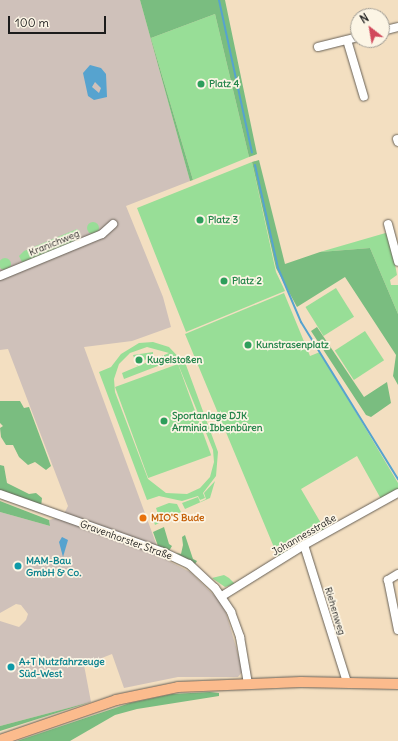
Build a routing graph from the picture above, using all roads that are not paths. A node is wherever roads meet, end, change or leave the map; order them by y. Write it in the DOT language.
graph roads {
  1 [pos="350,39"];
  2 [pos="347,40"];
  3 [pos="318,47"];
  4 [pos="364,97"];
  5 [pos="113,224"];
  6 [pos="388,224"];
  7 [pos="398,262"];
  8 [pos="0,276"];
  9 [pos="398,493"];
  10 [pos="0,494"];
  11 [pos="304,545"];
  12 [pos="398,574"];
  13 [pos="222,596"];
  14 [pos="398,630"];
  15 [pos="347,682"];
  16 [pos="248,684"];
  17 [pos="398,684"];
  18 [pos="0,740"];
  1 -- 2 [label="street"];
  2 -- 3 [label="street"];
  2 -- 4 [label="street"];
  5 -- 8 [label="street, Kranichweg"];
  6 -- 7 [label="street"];
  9 -- 11 [label="street, Johannesstraße"];
  10 -- 13 [label="street, Gravenhorster Straße"];
  11 -- 13 [label="street, Johannesstraße"];
  11 -- 15 [label="street, Riehenweg"];
  12 -- 14 [label="street"];
  13 -- 16 [label="street, Gravenhorster Straße"];
  15 -- 16 [label="main road"];
  15 -- 17 [label="main road"];
  16 -- 18 [label="main road"];
}
